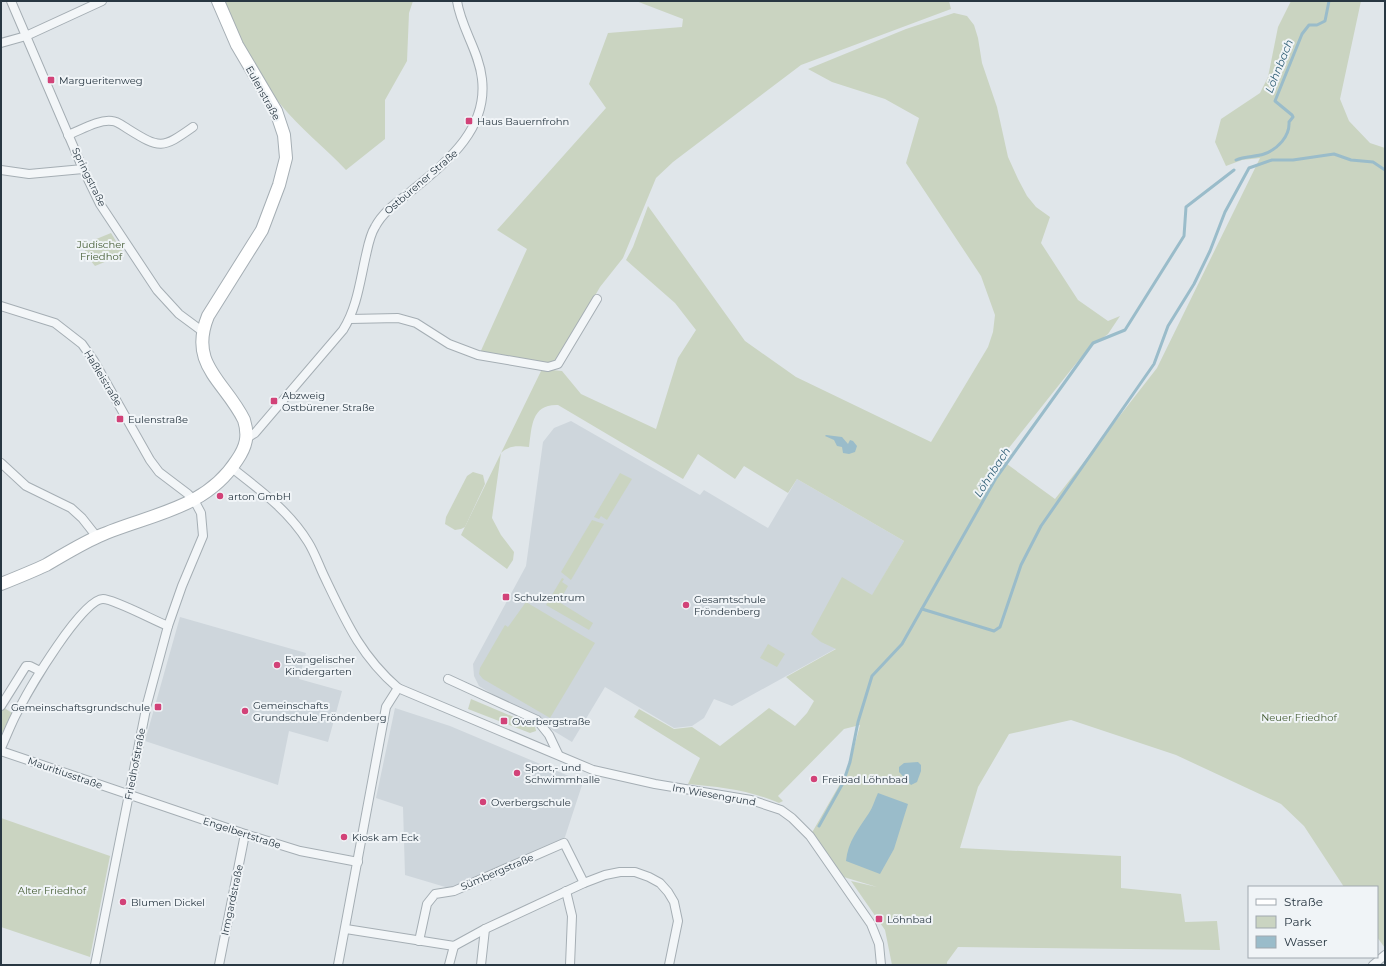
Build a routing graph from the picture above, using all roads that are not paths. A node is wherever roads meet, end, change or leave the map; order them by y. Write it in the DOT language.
graph roads {
  1 [pos="11,1"];
  2 [pos="102,1"];
  3 [pos="218,1"];
  4 [pos="457,1"];
  5 [pos="26,36"];
  6 [pos="1,43"];
  7 [pos="193,127"];
  8 [pos="68,135"];
  9 [pos="83,169"];
  10 [pos="1,170"];
  11 [pos="597,298"];
  12 [pos="1,306"];
  13 [pos="350,319"];
  14 [pos="202,331"];
  15 [pos="247,438"];
  16 [pos="1,463"];
  17 [pos="232,468"];
  18 [pos="194,500"];
  19 [pos="97,537"];
  20 [pos="1,584"];
  21 [pos="168,626"];
  22 [pos="40,671"];
  23 [pos="448,679"];
  24 [pos="398,688"];
  25 [pos="1,706"];
  26 [pos="1,748"];
  27 [pos="1,751"];
  28 [pos="558,754"];
  29 [pos="129,795"];
  30 [pos="246,834"];
  31 [pos="358,862"];
  32 [pos="584,883"];
  33 [pos="566,891"];
  34 [pos="346,929"];
  35 [pos="485,930"];
  36 [pos="419,941"];
  37 [pos="454,946"];
  38 [pos="1384,956"];
  39 [pos="95,965"];
  40 [pos="219,965"];
  41 [pos="338,965"];
  42 [pos="449,965"];
  43 [pos="481,965"];
  44 [pos="570,965"];
  45 [pos="669,965"];
  46 [pos="881,965"];
  47 [pos="1372,965"];
  1 -- 5 [label="street, Springstraße"];
  2 -- 5 [label="street"];
  3 -- 14 [label="main road, Eulenstraße"];
  4 -- 13 [label="street, Ostbürener Straße"];
  5 -- 6 [label="street"];
  5 -- 8 [label="street, Springstraße"];
  7 -- 8 [label="street"];
  8 -- 9 [label="street, Springstraße"];
  9 -- 10 [label="street"];
  9 -- 14 [label="street, Springstraße"];
  11 -- 13 [label="street"];
  12 -- 18 [label="street, Haßleistraße"];
  13 -- 15 [label="street, Ostbürener Straße"];
  14 -- 15 [label="main road, Eulenstraße"];
  15 -- 17 [label="main road"];
  16 -- 19 [label="street"];
  17 -- 18 [label="main road"];
  17 -- 24 [label="street"];
  18 -- 19 [label="main road"];
  18 -- 21 [label="street, Friedhofstraße"];
  19 -- 20 [label="main road"];
  21 -- 22 [label="street"];
  21 -- 29 [label="street, Friedhofstraße"];
  22 -- 25 [label="street"];
  22 -- 26 [label="street"];
  23 -- 28 [label="street"];
  24 -- 28 [label="street, Im Wiesengrund"];
  24 -- 31 [label="street"];
  27 -- 29 [label="street, Mauritiusstraße"];
  28 -- 46 [label="street, Im Wiesengrund"];
  29 -- 30 [label="street, Engelbertstraße"];
  29 -- 39 [label="street, Friedhofstraße"];
  30 -- 31 [label="street, Engelbertstraße"];
  30 -- 40 [label="street, Irmgardstraße"];
  31 -- 34 [label="street"];
  32 -- 33 [label="street"];
  32 -- 36 [label="street, Sümbergstraße"];
  32 -- 45 [label="street"];
  33 -- 35 [label="street"];
  33 -- 44 [label="street"];
  34 -- 36 [label="street"];
  34 -- 41 [label="street"];
  35 -- 37 [label="street"];
  35 -- 43 [label="street"];
  36 -- 37 [label="street"];
  37 -- 42 [label="street"];
  38 -- 47 [label="street"];
}
